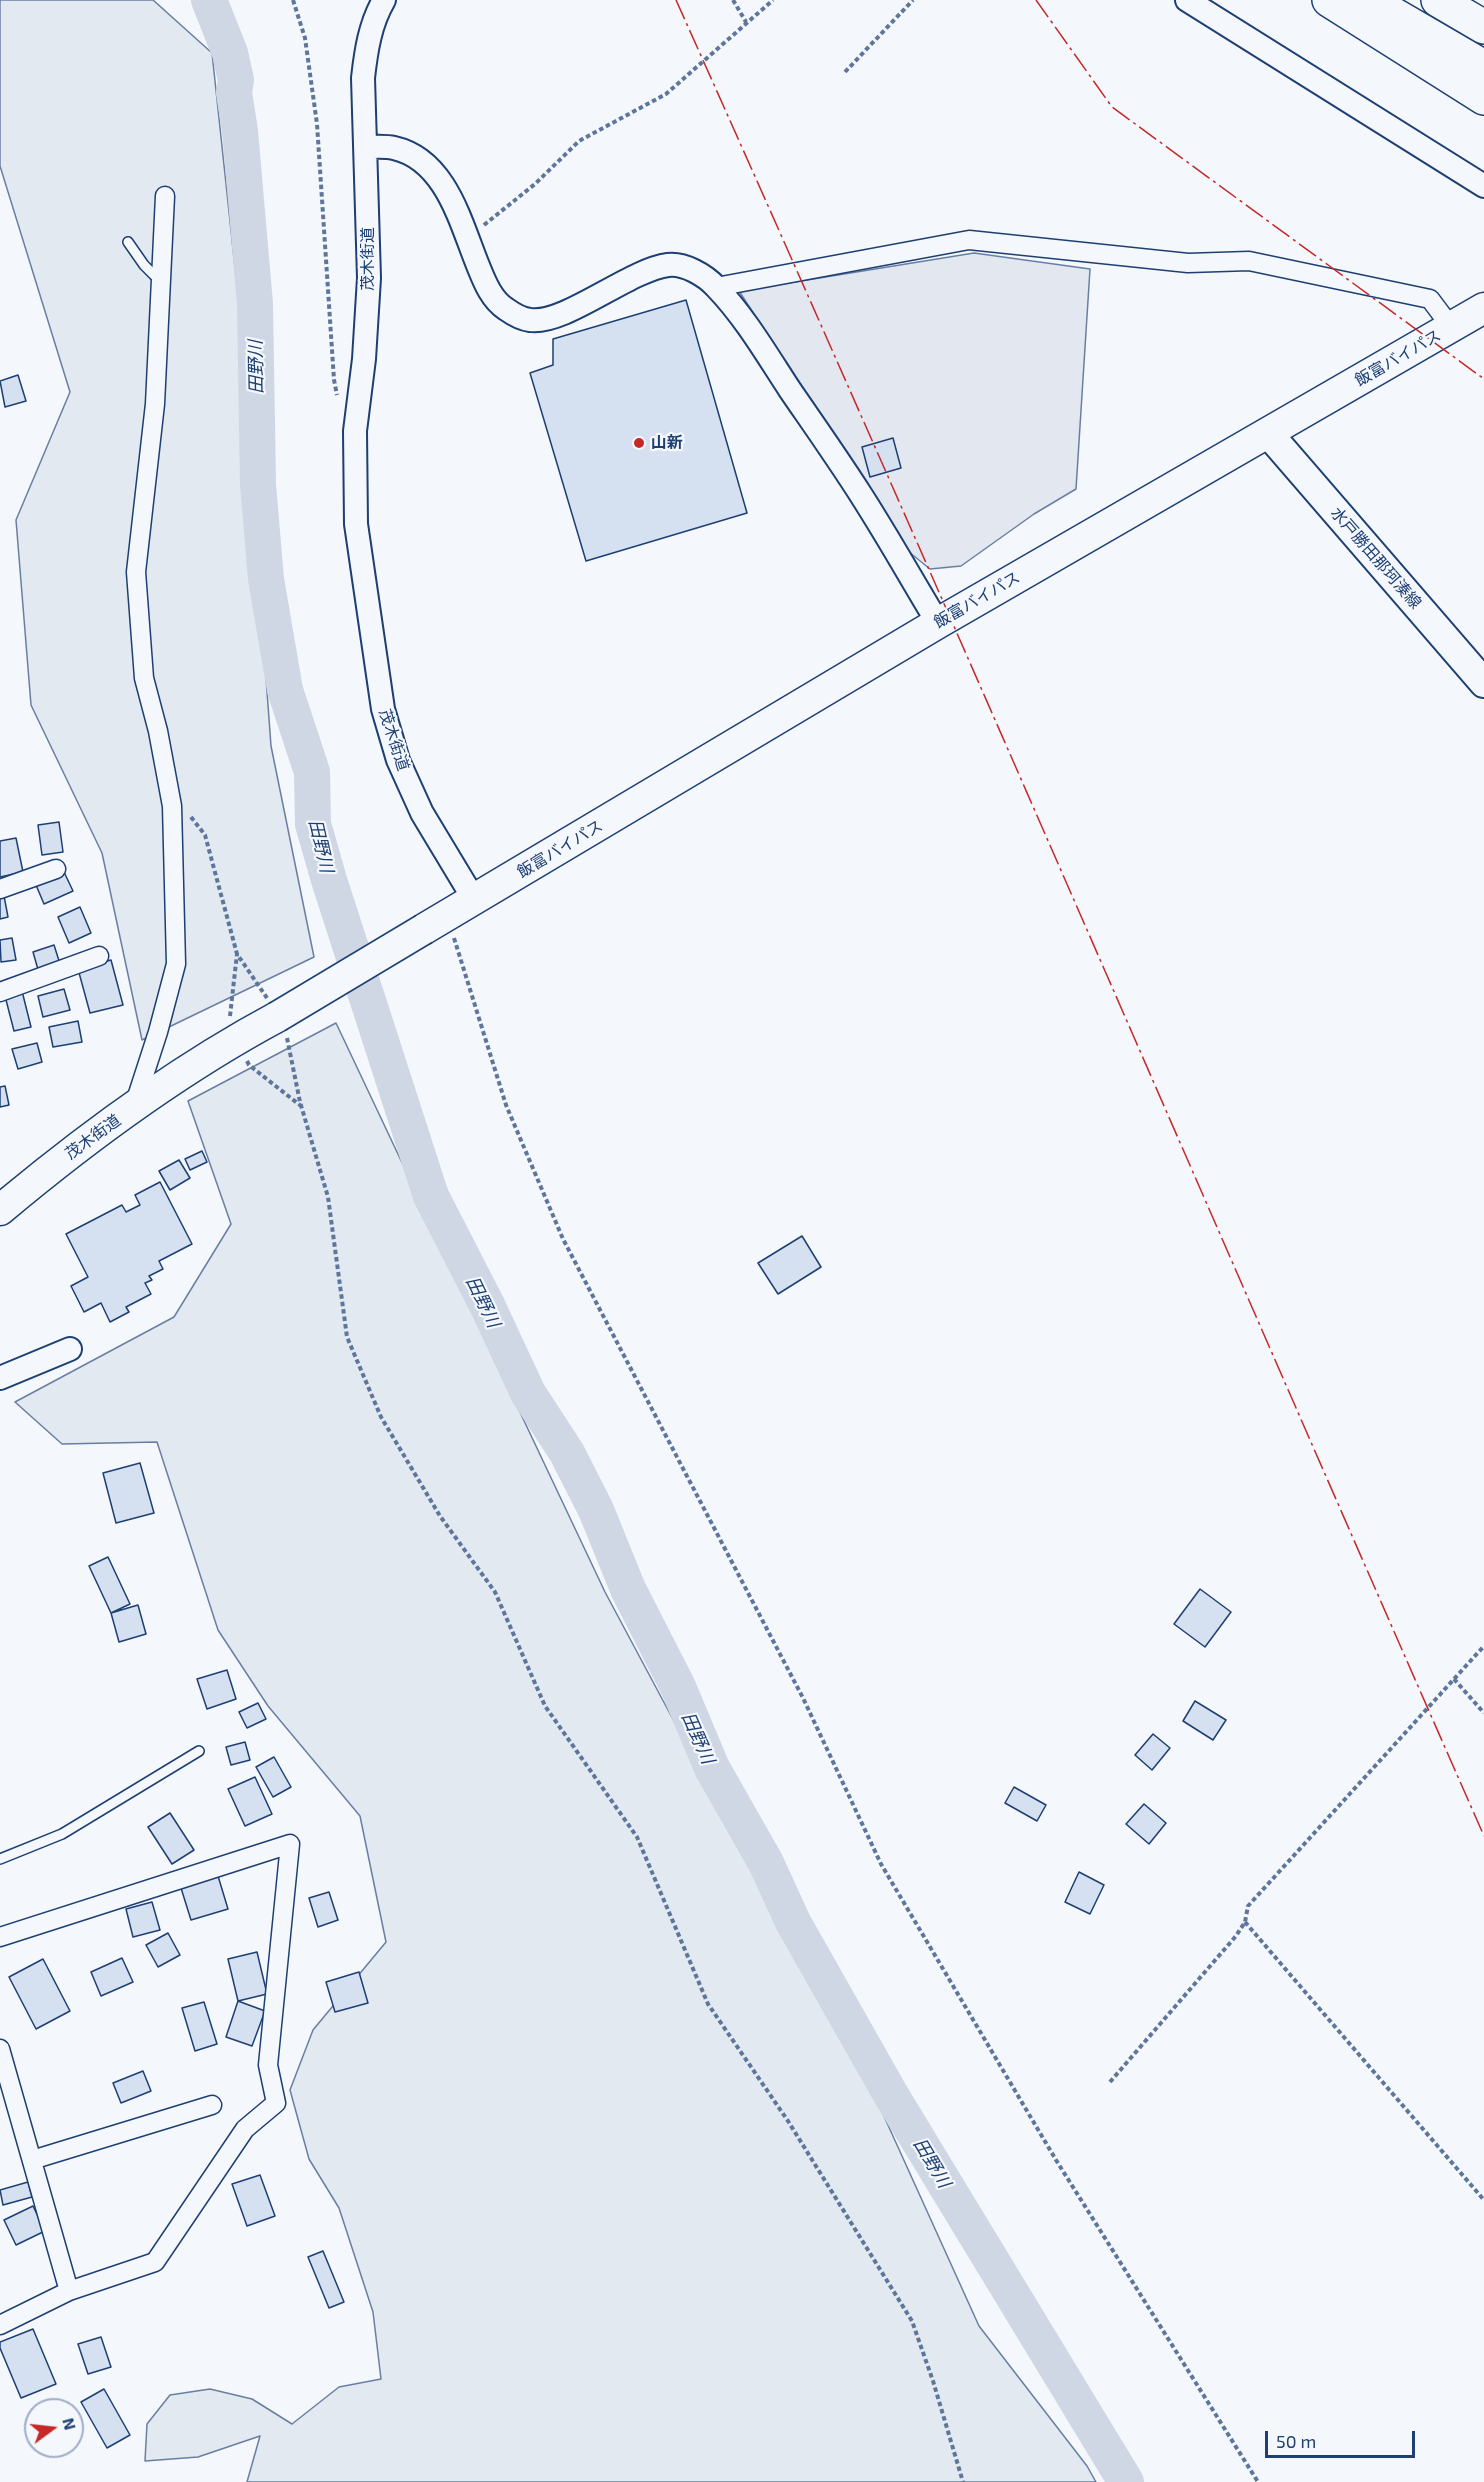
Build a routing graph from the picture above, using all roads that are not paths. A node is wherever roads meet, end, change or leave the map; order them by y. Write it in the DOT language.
graph roads {
  1 [pos="384,0"];
  2 [pos="1187,0"];
  3 [pos="1329,0"];
  4 [pos="1368,0"];
  5 [pos="1438,0"];
  6 [pos="1475,0"];
  7 [pos="1484,5"];
  8 [pos="1484,27"];
  9 [pos="1484,67"];
  10 [pos="1484,98"];
  11 [pos="366,147"];
  12 [pos="1484,186"];
  13 [pos="165,196"];
  14 [pos="128,242"];
  15 [pos="161,282"];
  16 [pos="716,286"];
  17 [pos="1484,308"];
  18 [pos="1450,327"];
  19 [pos="1268,433"];
  20 [pos="938,623"];
  21 [pos="1484,683"];
  22 [pos="56,869"];
  23 [pos="0,889"];
  24 [pos="475,900"];
  25 [pos="99,956"];
  26 [pos="0,992"];
  27 [pos="133,1107"];
  28 [pos="0,1210"];
  29 [pos="70,1349"];
  30 [pos="0,1378"];
  31 [pos="200,1751"];
  32 [pos="0,1859"];
  33 [pos="0,1937"];
  34 [pos="1,2053"];
  35 [pos="212,2105"];
  36 [pos="32,2160"];
  37 [pos="69,2291"];
  38 [pos="0,2325"];
  1 -- 11 [label="street, 茂木街道"];
  2 -- 12 [label="street"];
  3 -- 10 [label="highway"];
  4 -- 9 [label="highway"];
  5 -- 8 [label="highway"];
  6 -- 7 [label="highway"];
  11 -- 16 [label="street"];
  11 -- 24 [label="street, 茂木街道"];
  13 -- 15 [label="street"];
  14 -- 15 [label="lane"];
  15 -- 27 [label="street"];
  16 -- 18 [label="street"];
  16 -- 20 [label="street"];
  17 -- 18 [label="highway, 飯富バイパス"];
  18 -- 19 [label="highway, 飯富バイパス"];
  19 -- 20 [label="highway, 飯富バイパス"];
  19 -- 21 [label="main road, 水戸勝田那珂湊線"];
  20 -- 24 [label="highway, 飯富バイパス"];
  22 -- 23 [label="street"];
  24 -- 27 [label="highway, 茂木街道, bridge"];
  25 -- 26 [label="street"];
  27 -- 28 [label="highway, 茂木街道"];
  29 -- 30 [label="street"];
  31 -- 32 [label="lane"];
  33 -- 37 [label="street"];
  34 -- 36 [label="street"];
  35 -- 36 [label="street"];
  36 -- 37 [label="street"];
  37 -- 38 [label="street"];
}
